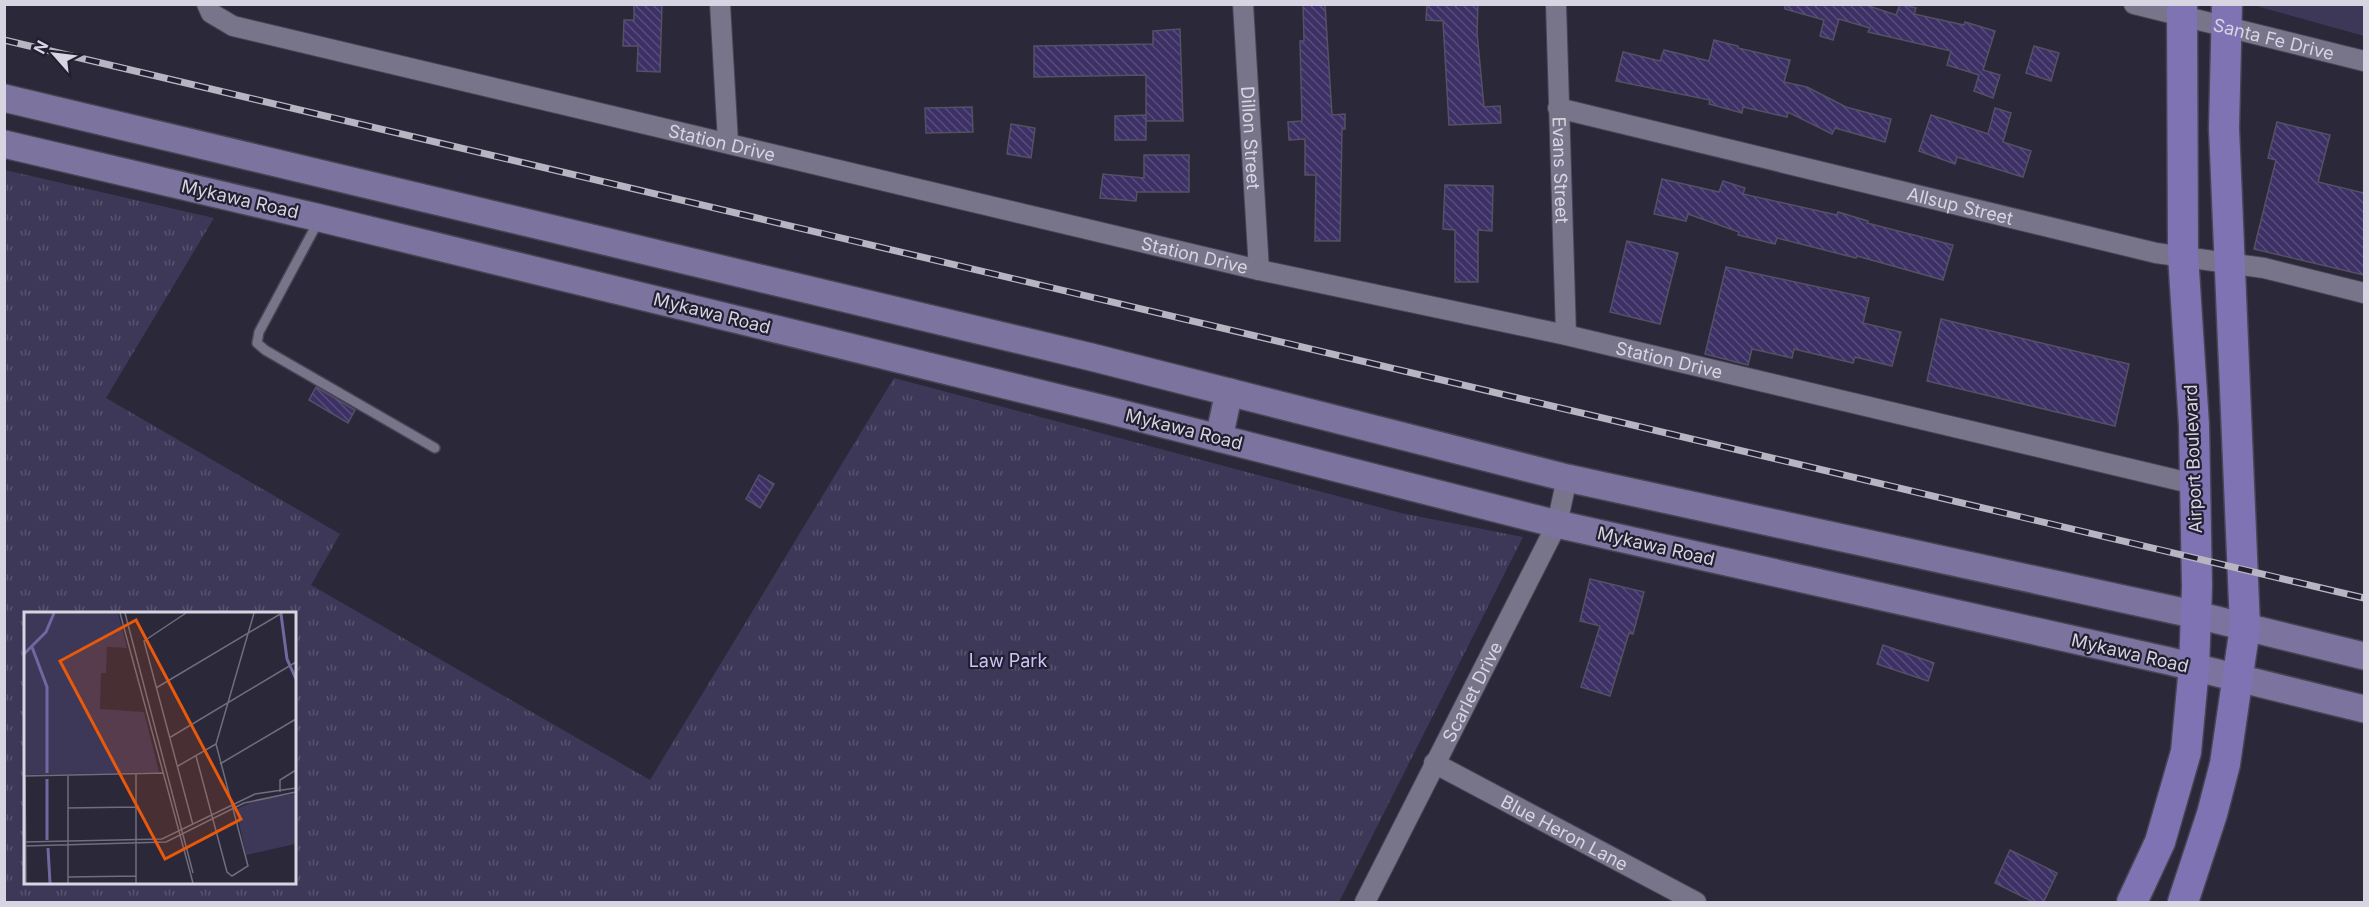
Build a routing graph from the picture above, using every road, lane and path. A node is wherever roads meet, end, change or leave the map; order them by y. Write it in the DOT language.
graph roads {
  1 [pos="207,4"];
  2 [pos="720,4"];
  3 [pos="1243,4"];
  4 [pos="1556,4"];
  5 [pos="2134,4"];
  6 [pos="2182,11"];
  7 [pos="2226,17"];
  8 [pos="2364,61"];
  9 [pos="4,98"];
  10 [pos="1558,108"];
  11 [pos="728,142"];
  12 [pos="198,143"];
  13 [pos="4,144"];
  14 [pos="187,186"];
  15 [pos="320,218"];
  16 [pos="562,232"];
  17 [pos="2183,255"];
  18 [pos="2230,263"];
  19 [pos="1258,270"];
  20 [pos="549,274"];
  21 [pos="2364,293"];
  22 [pos="1566,335"];
  23 [pos="1229,392"];
  24 [pos="1219,438"];
  25 [pos="435,448"];
  26 [pos="1567,478"];
  27 [pos="2194,484"];
  28 [pos="1557,524"];
  29 [pos="2197,615"];
  30 [pos="2245,627"];
  31 [pos="2364,656"];
  32 [pos="2194,667"];
  33 [pos="2239,678"];
  34 [pos="2364,709"];
  35 [pos="1434,764"];
  36 [pos="1365,903"];
  37 [pos="1696,903"];
  38 [pos="2132,903"];
  39 [pos="2183,903"];
  1 -- 11 [label="street, Station Drive"];
  2 -- 11 [label="street"];
  3 -- 19 [label="street, Dillon Street"];
  4 -- 10 [label="street, Evans Street"];
  5 -- 6 [label="street, Santa Fe Drive"];
  6 -- 7 [label="street, Santa Fe Drive"];
  6 -- 17 [label="main road, Airport Boulevard"];
  7 -- 8 [label="street, Santa Fe Drive"];
  7 -- 18 [label="main road"];
  9 -- 12 [label="main road"];
  10 -- 17 [label="street, Allsup Street"];
  10 -- 22 [label="street, Evans Street"];
  11 -- 19 [label="street, Station Drive"];
  12 -- 14 [label="main road"];
  12 -- 16 [label="main road"];
  13 -- 14 [label="main road, Mykawa Road"];
  14 -- 15 [label="main road, Mykawa Road"];
  15 -- 20 [label="main road, Mykawa Road"];
  15 -- 25 [label="lane"];
  16 -- 20 [label="main road"];
  16 -- 23 [label="main road"];
  17 -- 18 [label="street, Allsup Street"];
  17 -- 27 [label="main road, Airport Boulevard"];
  18 -- 21 [label="street, Allsup Street"];
  18 -- 30 [label="main road"];
  19 -- 22 [label="street, Station Drive"];
  20 -- 24 [label="main road, Mykawa Road"];
  22 -- 27 [label="street, Station Drive"];
  23 -- 24 [label="main road"];
  23 -- 26 [label="main road"];
  24 -- 28 [label="main road, Mykawa Road"];
  26 -- 28 [label="street, Scarlet Drive"];
  26 -- 29 [label="main road"];
  27 -- 29 [label="main road, Airport Boulevard"];
  28 -- 32 [label="main road, Mykawa Road"];
  28 -- 35 [label="street, Scarlet Drive"];
  29 -- 30 [label="main road"];
  29 -- 32 [label="main road, Airport Boulevard"];
  30 -- 31 [label="main road"];
  30 -- 33 [label="main road"];
  32 -- 33 [label="main road, Mykawa Road"];
  32 -- 38 [label="main road, Airport Boulevard"];
  33 -- 34 [label="main road, Mykawa Road"];
  33 -- 39 [label="main road"];
  35 -- 36 [label="street, Scarlet Drive"];
  35 -- 37 [label="street, Blue Heron Lane"];
}
